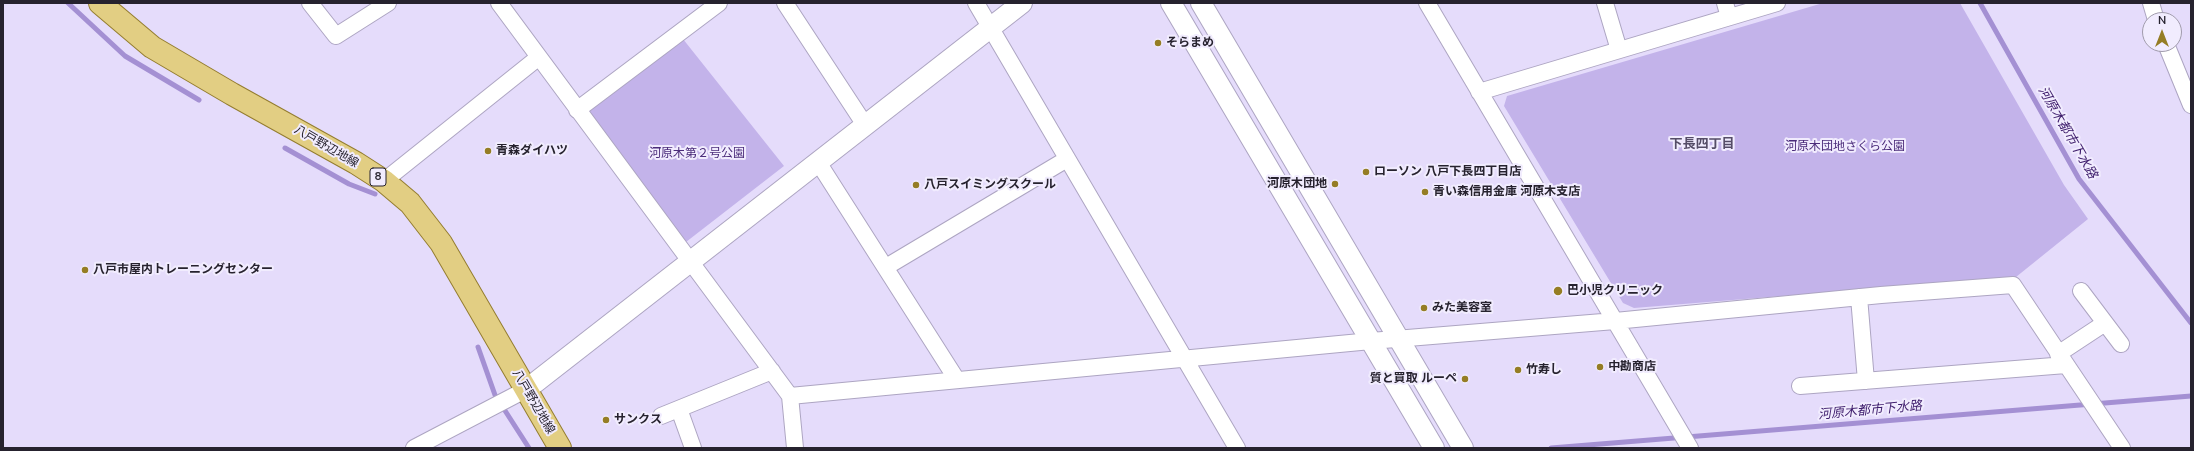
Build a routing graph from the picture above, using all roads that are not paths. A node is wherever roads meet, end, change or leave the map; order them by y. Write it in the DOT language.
graph roads {
  1 [pos="100,3"];
  2 [pos="310,3"];
  3 [pos="388,3"];
  4 [pos="499,3"];
  5 [pos="719,3"];
  6 [pos="785,3"];
  7 [pos="976,3"];
  8 [pos="1022,3"];
  9 [pos="1171,3"];
  10 [pos="1201,3"];
  11 [pos="1427,3"];
  12 [pos="1605,3"];
  13 [pos="1777,3"];
  14 [pos="1727,10"];
  15 [pos="990,28"];
  16 [pos="1619,50"];
  17 [pos="2169,52"];
  18 [pos="539,57"];
  19 [pos="1479,92"];
  20 [pos="2191,105"];
  21 [pos="577,110"];
  22 [pos="865,125"];
  23 [pos="1067,159"];
  24 [pos="818,162"];
  25 [pos="384,181"];
  26 [pos="690,261"];
  27 [pos="886,267"];
  28 [pos="2081,291"];
  29 [pos="1859,297"];
  30 [pos="1615,321"];
  31 [pos="2105,323"];
  32 [pos="1399,339"];
  33 [pos="1371,341"];
  34 [pos="2121,344"];
  35 [pos="2062,359"];
  36 [pos="1185,360"];
  37 [pos="772,371"];
  38 [pos="957,380"];
  39 [pos="1866,381"];
  40 [pos="1800,386"];
  41 [pos="527,389"];
  42 [pos="790,396"];
  43 [pos="679,408"];
  44 [pos="661,416"];
  45 [pos="414,448"];
  46 [pos="560,448"];
  47 [pos="693,448"];
  48 [pos="795,448"];
  49 [pos="1237,448"];
  50 [pos="1434,448"];
  51 [pos="1463,448"];
  52 [pos="1690,448"];
  53 [pos="2122,448"];
  1 -- 25 [label="main road, 八戸野辺地線 / 8"];
  2 -- 3 [label="street"];
  4 -- 18 [label="street"];
  5 -- 21 [label="street"];
  6 -- 22 [label="street"];
  7 -- 15 [label="street"];
  8 -- 15 [label="street"];
  9 -- 33 [label="street"];
  10 -- 32 [label="street"];
  11 -- 19 [label="street"];
  12 -- 16 [label="street"];
  13 -- 14 [label="street"];
  14 -- 16 [label="street"];
  15 -- 22 [label="street"];
  15 -- 23 [label="street"];
  16 -- 19 [label="street"];
  17 -- 20 [label="street"];
  18 -- 21 [label="street"];
  18 -- 25 [label="street"];
  19 -- 30 [label="street"];
  21 -- 26 [label="street"];
  22 -- 24 [label="street"];
  23 -- 27 [label="street"];
  23 -- 36 [label="street"];
  24 -- 26 [label="street"];
  24 -- 27 [label="street"];
  25 -- 41 [label="main road, 八戸野辺地線 / 8"];
  26 -- 37 [label="street"];
  26 -- 41 [label="street"];
  27 -- 38 [label="street"];
  28 -- 31 [label="street"];
  29 -- 30 [label="street"];
  29 -- 35 [label="street"];
  29 -- 39 [label="street"];
  30 -- 32 [label="street"];
  30 -- 52 [label="street"];
  31 -- 34 [label="street"];
  31 -- 35 [label="street"];
  32 -- 33 [label="street"];
  32 -- 51 [label="street"];
  33 -- 36 [label="street"];
  33 -- 50 [label="street"];
  35 -- 39 [label="street"];
  35 -- 53 [label="street"];
  36 -- 38 [label="street"];
  36 -- 49 [label="street"];
  37 -- 42 [label="street"];
  37 -- 43 [label="street"];
  38 -- 42 [label="street"];
  39 -- 40 [label="street"];
  41 -- 45 [label="street"];
  41 -- 46 [label="main road, 八戸野辺地線 / 8"];
  42 -- 48 [label="street"];
  43 -- 44 [label="street"];
  43 -- 47 [label="street"];
}
